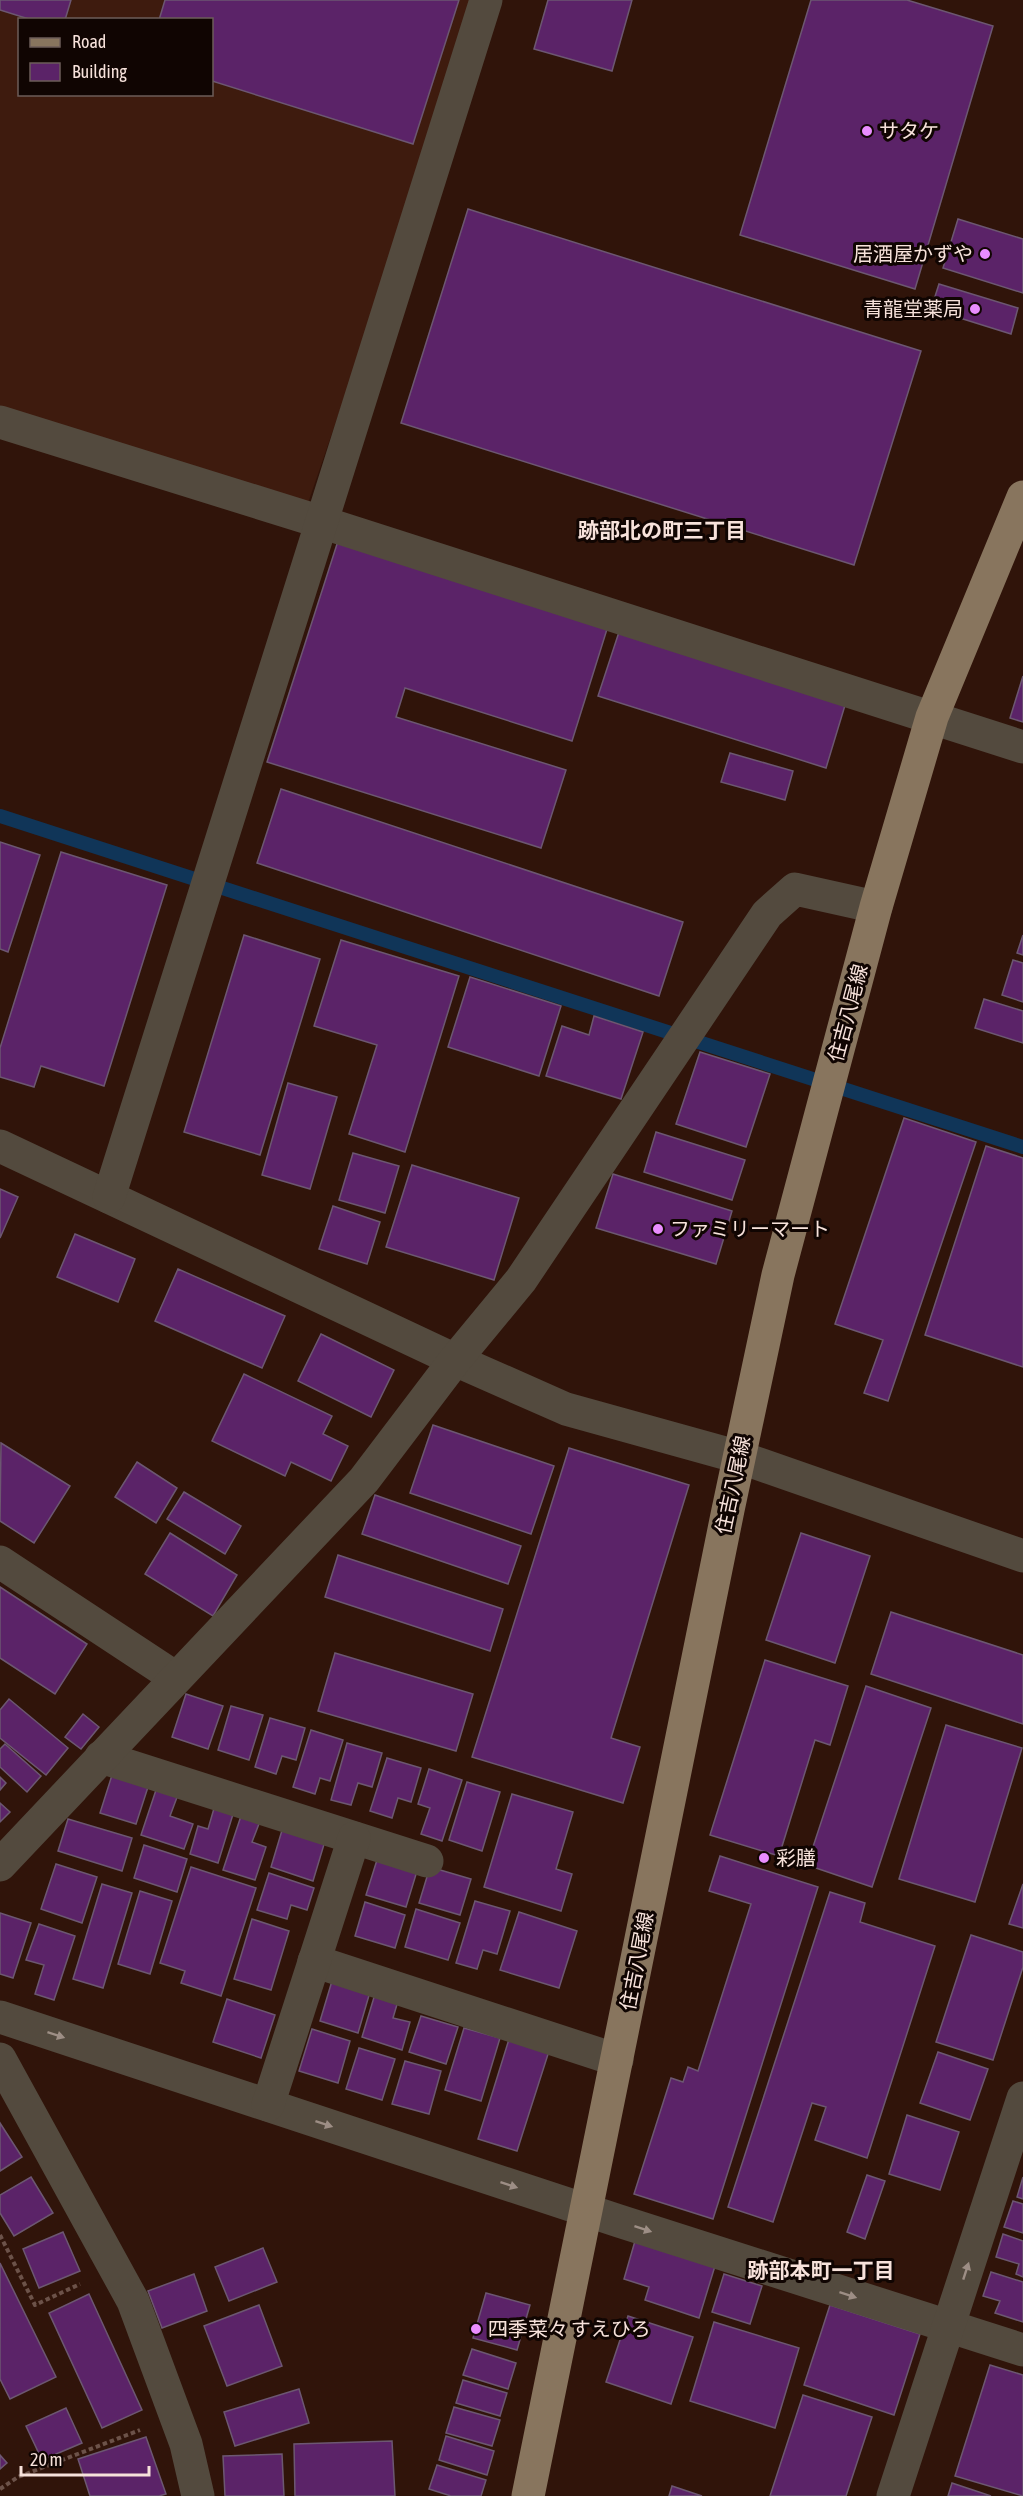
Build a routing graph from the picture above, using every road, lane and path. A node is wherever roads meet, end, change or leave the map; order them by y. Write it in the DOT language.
graph roads {
  1 [pos="486,0"];
  2 [pos="0,422"];
  3 [pos="1023,497"];
  4 [pos="321,522"];
  5 [pos="932,717"];
  6 [pos="1023,747"];
  7 [pos="876,908"];
  8 [pos="0,1146"];
  9 [pos="109,1197"];
  10 [pos="455,1360"];
  11 [pos="739,1457"];
  12 [pos="1023,1556"];
  13 [pos="0,1562"];
  14 [pos="176,1678"];
  15 [pos="101,1757"];
  16 [pos="354,1838"];
  17 [pos="427,1861"];
  18 [pos="0,1865"];
  19 [pos="314,1961"];
  20 [pos="0,2017"];
  21 [pos="0,2059"];
  22 [pos="617,2060"];
  23 [pos="1023,2098"];
  24 [pos="268,2105"];
  25 [pos="587,2211"];
  26 [pos="0,2235"];
  27 [pos="114,2267"];
  28 [pos="948,2327"];
  29 [pos="1023,2350"];
  30 [pos="175,2417"];
  31 [pos="0,2489"];
  32 [pos="198,2496"];
  33 [pos="528,2496"];
  34 [pos="893,2496"];
  1 -- 4 [label="street"];
  2 -- 4 [label="street"];
  3 -- 5 [label="main road, 住吉八尾線"];
  4 -- 5 [label="street"];
  4 -- 9 [label="street"];
  5 -- 6 [label="street"];
  5 -- 7 [label="main road, 住吉八尾線"];
  7 -- 10 [label="street"];
  7 -- 11 [label="main road, 住吉八尾線"];
  8 -- 9 [label="street"];
  9 -- 10 [label="street"];
  10 -- 11 [label="street"];
  10 -- 14 [label="street"];
  11 -- 12 [label="street"];
  11 -- 22 [label="main road, 住吉八尾線"];
  13 -- 14 [label="street"];
  14 -- 15 [label="street"];
  15 -- 16 [label="street"];
  15 -- 18 [label="street"];
  16 -- 17 [label="street"];
  16 -- 19 [label="street"];
  19 -- 22 [label="street"];
  19 -- 24 [label="street"];
  20 -- 24 [label="street, one-way"];
  21 -- 27 [label="street"];
  22 -- 25 [label="main road, 住吉八尾線"];
  28 -- 23 [label="street, one-way"];
  24 -- 25 [label="street, one-way"];
  25 -- 28 [label="street, one-way"];
  25 -- 33 [label="main road, 住吉八尾線"];
  26 -- 27 [label="path"];
  27 -- 30 [label="street"];
  28 -- 29 [label="street"];
  28 -- 34 [label="street"];
  30 -- 31 [label="path"];
  30 -- 32 [label="street"];
}
